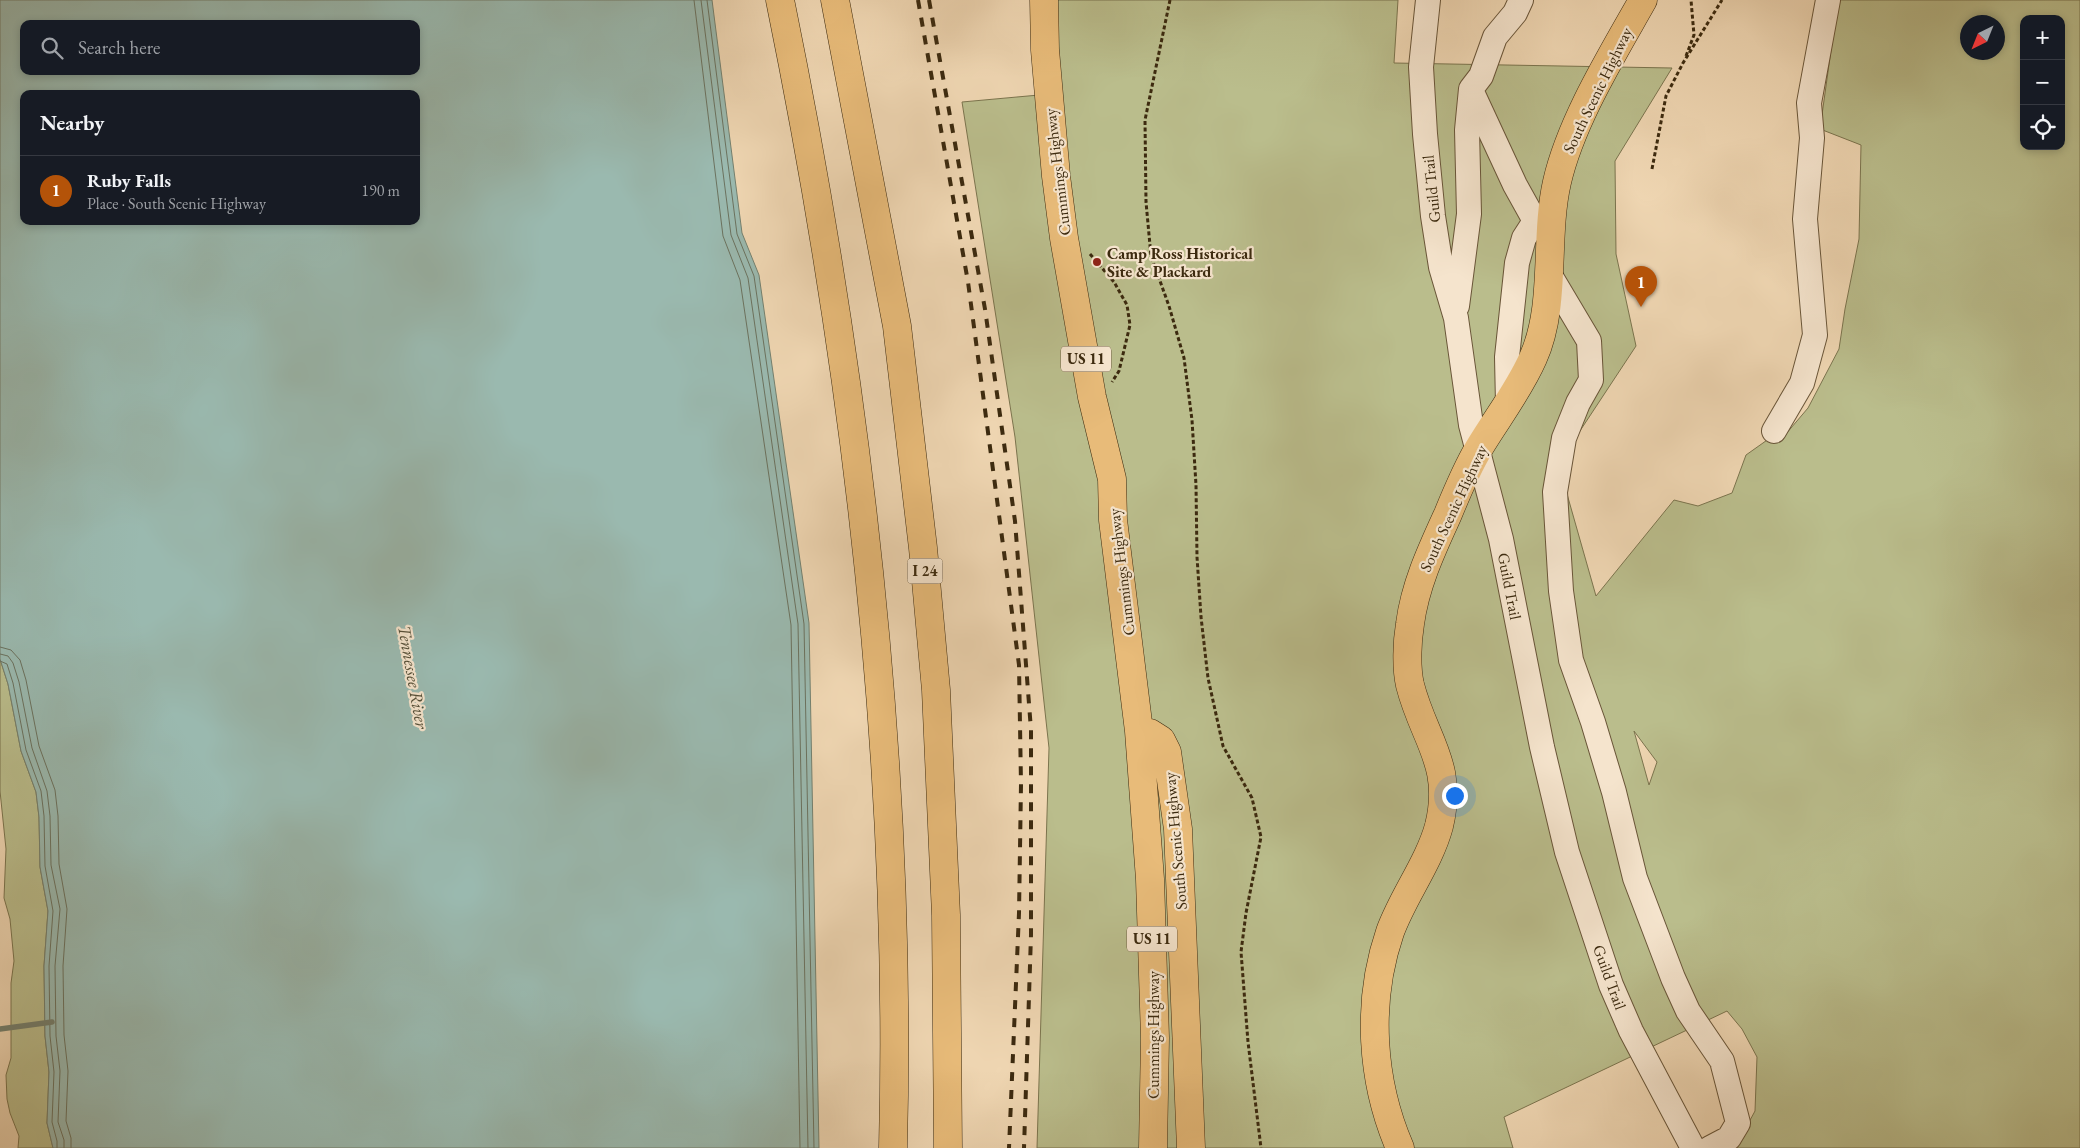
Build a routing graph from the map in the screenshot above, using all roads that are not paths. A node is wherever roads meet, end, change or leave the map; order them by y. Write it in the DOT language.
graph roads {
  1 [pos="780,0"];
  2 [pos="835,0"];
  3 [pos="1044,0"];
  4 [pos="1428,0"];
  5 [pos="1521,0"];
  6 [pos="1643,0"];
  7 [pos="1828,0"];
  8 [pos="1471,90"];
  9 [pos="1543,219"];
  10 [pos="1548,272"];
  11 [pos="1456,318"];
  12 [pos="1508,404"];
  13 [pos="1774,431"];
  14 [pos="1477,451"];
  15 [pos="1139,731"];
  16 [pos="893,1148"];
  17 [pos="948,1148"];
  18 [pos="1153,1148"];
  19 [pos="1191,1148"];
  20 [pos="1400,1148"];
  21 [pos="1693,1148"];
  22 [pos="1710,1148"];
  1 -- 16 [label="main road"];
  2 -- 17 [label="main road, I 24"];
  3 -- 15 [label="main road, Cummings Highway / US 11"];
  4 -- 11 [label="lane, Guild Trail"];
  5 -- 8 [label="lane"];
  6 -- 9 [label="main road, South Scenic Highway"];
  7 -- 13 [label="lane"];
  8 -- 9 [label="lane"];
  8 -- 11 [label="lane"];
  9 -- 10 [label="main road, South Scenic Highway"];
  9 -- 12 [label="lane"];
  10 -- 12 [label="main road, South Scenic Highway"];
  10 -- 22 [label="lane"];
  11 -- 14 [label="lane, Guild Trail"];
  12 -- 14 [label="main road, South Scenic Highway"];
  14 -- 20 [label="main road, South Scenic Highway"];
  14 -- 21 [label="lane, Guild Trail"];
  15 -- 18 [label="main road, Cummings Highway / US 11"];
  15 -- 19 [label="main road, South Scenic Highway"];
}
